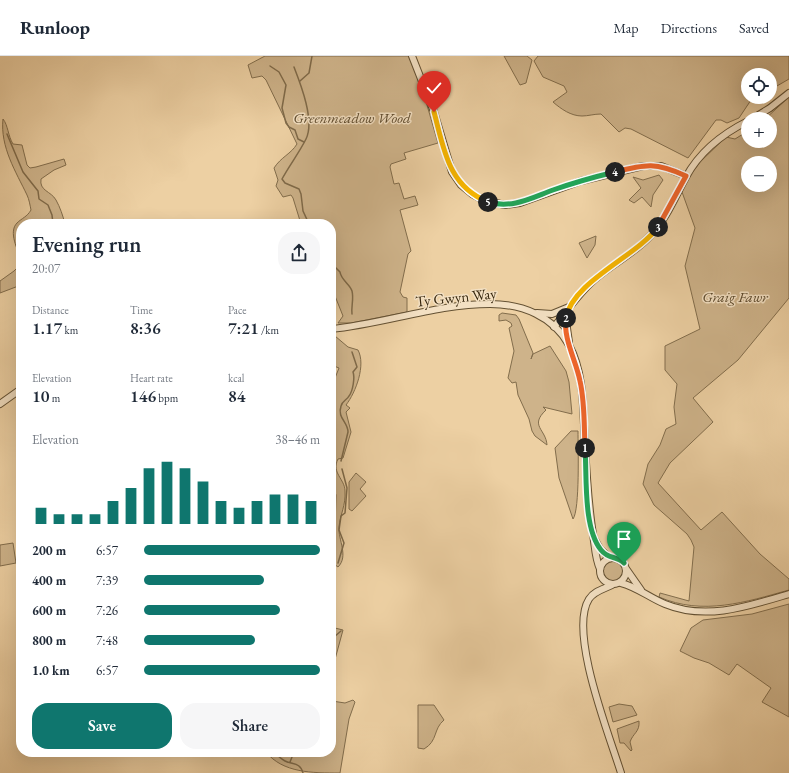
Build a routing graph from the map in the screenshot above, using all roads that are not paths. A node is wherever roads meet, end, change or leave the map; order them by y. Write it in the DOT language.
graph roads {
  1 [pos="412,56"];
  2 [pos="789,93"];
  3 [pos="763,112"];
  4 [pos="741,125"];
  5 [pos="686,176"];
  6 [pos="569,308"];
  7 [pos="536,313"];
  8 [pos="554,327"];
  9 [pos="336,328"];
  10 [pos="569,346"];
  11 [pos="16,393"];
  12 [pos="0,404"];
  13 [pos="593,537"];
  14 [pos="610,558"];
  15 [pos="600,570"];
  16 [pos="627,570"];
  17 [pos="601,577"];
  18 [pos="621,583"];
  19 [pos="612,585"];
  20 [pos="596,592"];
  21 [pos="642,592"];
  22 [pos="789,594"];
  23 [pos="621,773"];
  1 -- 5 [label="street"];
  2 -- 3 [label="street"];
  4 -- 5 [label="street"];
  5 -- 6 [label="street"];
  6 -- 7 [label="street"];
  6 -- 8 [label="street"];
  6 -- 10 [label="street"];
  7 -- 8 [label="street, Ty Gwyn Way"];
  7 -- 9 [label="street, Ty Gwyn Way"];
  8 -- 10 [label="street, Ty Gwyn Way"];
  10 -- 13 [label="street, Ty Gwyn Way"];
  11 -- 12 [label="street"];
  13 -- 14 [label="street"];
  13 -- 15 [label="street, Ty Gwyn Way"];
  14 -- 15 [label="street"];
  14 -- 16 [label="street"];
  15 -- 17 [label="street"];
  16 -- 18 [label="street"];
  16 -- 21 [label="street"];
  17 -- 19 [label="street"];
  17 -- 20 [label="street"];
  18 -- 19 [label="street"];
  18 -- 21 [label="street"];
  19 -- 20 [label="street"];
  20 -- 23 [label="street"];
  21 -- 22 [label="street"];
}
